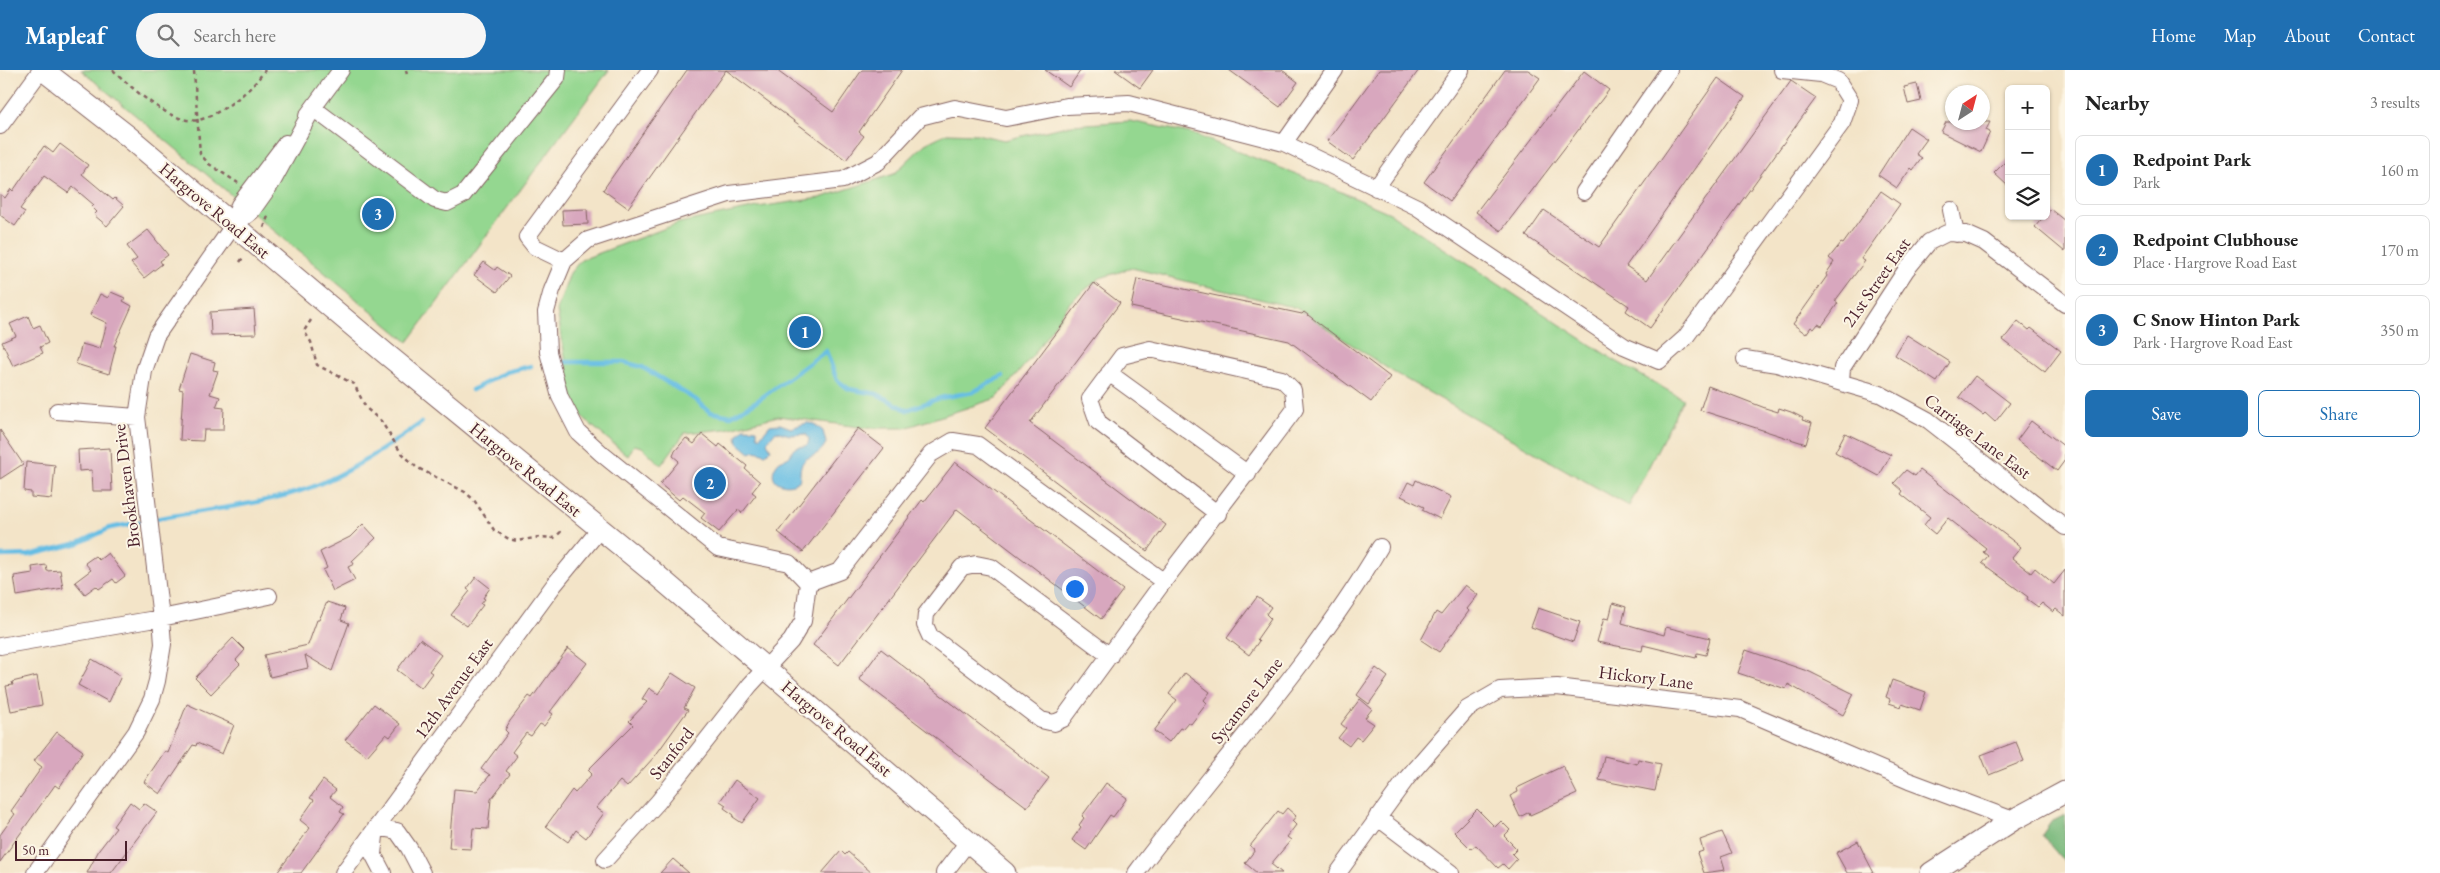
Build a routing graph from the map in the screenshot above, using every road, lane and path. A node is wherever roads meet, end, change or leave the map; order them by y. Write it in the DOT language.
graph roads {
  1 [pos="42,70"];
  2 [pos="113,70"];
  3 [pos="265,70"];
  4 [pos="341,70"];
  5 [pos="406,70"];
  6 [pos="558,70"];
  7 [pos="650,70"];
  8 [pos="1335,70"];
  9 [pos="1461,70"];
  10 [pos="1669,70"];
  11 [pos="1782,70"];
  12 [pos="194,71"];
  13 [pos="407,75"];
  14 [pos="313,108"];
  15 [pos="196,120"];
  16 [pos="0,126"];
  17 [pos="1284,143"];
  18 [pos="1376,188"];
  19 [pos="1584,192"];
  20 [pos="1951,210"];
  21 [pos="232,226"];
  22 [pos="1956,234"];
  23 [pos="564,261"];
  24 [pos="2065,304"];
  25 [pos="311,320"];
  26 [pos="1745,359"];
  27 [pos="1109,373"];
  28 [pos="1841,382"];
  29 [pos="57,411"];
  30 [pos="137,416"];
  31 [pos="1248,474"];
  32 [pos="1218,514"];
  33 [pos="2065,527"];
  34 [pos="600,529"];
  35 [pos="563,530"];
  36 [pos="1380,547"];
  37 [pos="1164,582"];
  38 [pos="808,583"];
  39 [pos="269,596"];
  40 [pos="162,618"];
  41 [pos="0,646"];
  42 [pos="1110,656"];
  43 [pos="765,668"];
  44 [pos="2065,792"];
  45 [pos="1377,817"];
  46 [pos="2013,820"];
  47 [pos="376,827"];
  48 [pos="968,842"];
  49 [pos="604,860"];
  50 [pos="1936,871"];
  51 [pos="35,873"];
  52 [pos="342,873"];
  53 [pos="382,873"];
  54 [pos="422,873"];
  55 [pos="944,873"];
  56 [pos="1005,873"];
  57 [pos="1136,873"];
  58 [pos="1338,873"];
  59 [pos="1451,873"];
  1 -- 16 [label="street"];
  1 -- 21 [label="main road, Hargrove Road East"];
  2 -- 15 [label="path"];
  3 -- 15 [label="path"];
  4 -- 14 [label="street, Brookhaven Drive"];
  5 -- 13 [label="path"];
  6 -- 14 [label="street"];
  7 -- 23 [label="street"];
  8 -- 17 [label="street"];
  9 -- 18 [label="street"];
  10 -- 19 [label="street"];
  11 -- 18 [label="street"];
  12 -- 15 [label="path"];
  14 -- 21 [label="street, Brookhaven Drive"];
  17 -- 18 [label="street"];
  17 -- 23 [label="street"];
  20 -- 22 [label="street"];
  21 -- 30 [label="street, Brookhaven Drive"];
  21 -- 34 [label="main road, Hargrove Road East"];
  22 -- 24 [label="street, 21st Street East"];
  22 -- 28 [label="street, 21st Street East"];
  23 -- 38 [label="street"];
  25 -- 35 [label="path"];
  26 -- 28 [label="street, Carriage Lane East"];
  27 -- 31 [label="street"];
  27 -- 31 [label="street"];
  27 -- 32 [label="street"];
  28 -- 33 [label="street, Carriage Lane East"];
  29 -- 30 [label="street"];
  30 -- 40 [label="street, Brookhaven Drive"];
  31 -- 32 [label="street"];
  32 -- 37 [label="street"];
  34 -- 43 [label="main road, Hargrove Road East"];
  34 -- 47 [label="street, 12th Avenue East"];
  36 -- 57 [label="street, Sycamore Lane"];
  37 -- 38 [label="street"];
  37 -- 42 [label="street"];
  38 -- 43 [label="street, Stanford"];
  39 -- 40 [label="street"];
  40 -- 41 [label="street"];
  40 -- 51 [label="street, Brookhaven Drive"];
  42 -- 42 [label="street"];
  43 -- 48 [label="main road, Hargrove Road East"];
  43 -- 49 [label="street, Stanford"];
  44 -- 46 [label="main road"];
  45 -- 46 [label="street, Hickory Lane"];
  45 -- 58 [label="street, Hickory Lane"];
  45 -- 59 [label="street"];
  46 -- 50 [label="main road"];
  47 -- 52 [label="street, 12th Avenue East"];
  47 -- 53 [label="street"];
  47 -- 54 [label="street"];
  48 -- 55 [label="street"];
  48 -- 56 [label="main road, Hargrove Road East"];
}
